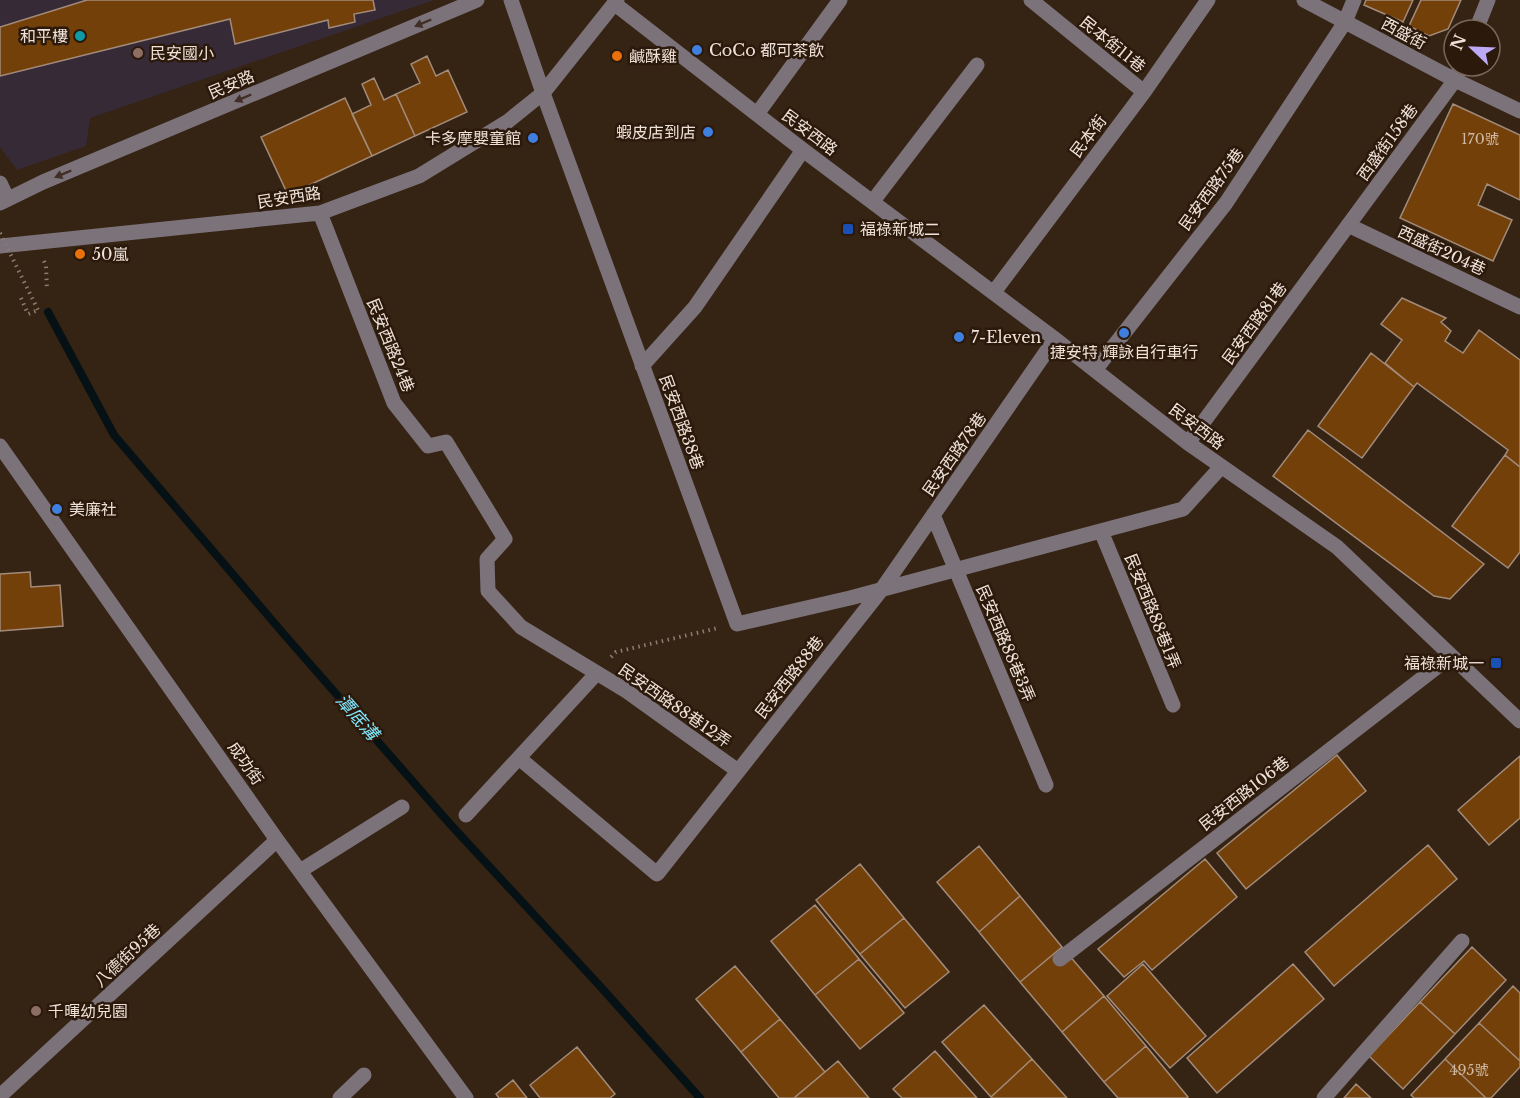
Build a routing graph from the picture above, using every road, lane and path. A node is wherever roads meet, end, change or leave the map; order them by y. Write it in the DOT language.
graph roads {
  1 [pos="477,0"];
  2 [pos="511,0"];
  3 [pos="840,0"];
  4 [pos="1208,0"];
  5 [pos="1304,0"];
  6 [pos="1354,0"];
  7 [pos="1488,0"];
  8 [pos="616,2"];
  9 [pos="1036,2"];
  10 [pos="1481,18"];
  11 [pos="1345,22"];
  12 [pos="976,66"];
  13 [pos="1442,66"];
  14 [pos="1454,78"];
  15 [pos="1466,78"];
  16 [pos="1144,92"];
  17 [pos="543,93"];
  18 [pos="1520,111"];
  19 [pos="757,114"];
  20 [pos="803,150"];
  21 [pos="0,183"];
  22 [pos="4,200"];
  23 [pos="873,201"];
  24 [pos="320,213"];
  25 [pos="1348,225"];
  26 [pos="0,233"];
  27 [pos="33,243"];
  28 [pos="0,246"];
  29 [pos="47,290"];
  30 [pos="994,292"];
  31 [pos="21,298"];
  32 [pos="1520,307"];
  33 [pos="1055,339"];
  34 [pos="642,366"];
  35 [pos="1095,370"];
  36 [pos="1188,442"];
  37 [pos="0,446"];
  38 [pos="1221,467"];
  39 [pos="933,515"];
  40 [pos="1101,531"];
  41 [pos="956,569"];
  42 [pos="882,589"];
  43 [pos="737,624"];
  44 [pos="1450,656"];
  45 [pos="597,673"];
  46 [pos="1173,705"];
  47 [pos="1520,721"];
  48 [pos="519,758"];
  49 [pos="738,771"];
  50 [pos="1046,785"];
  51 [pos="402,807"];
  52 [pos="466,814"];
  53 [pos="278,840"];
  54 [pos="300,870"];
  55 [pos="1462,941"];
  56 [pos="1060,959"];
  57 [pos="364,1075"];
  58 [pos="0,1096"];
  59 [pos="340,1098"];
  60 [pos="466,1098"];
  61 [pos="1324,1098"];
  1 -- 22 [label="street, 民安路, one-way"];
  2 -- 17 [label="street"];
  3 -- 19 [label="street"];
  4 -- 16 [label="street, 民本街"];
  5 -- 11 [label="street, 西盛街"];
  6 -- 11 [label="street, 民安西路75巷"];
  7 -- 10 [label="street"];
  8 -- 17 [label="street, 民安西路"];
  8 -- 19 [label="street, 民安西路"];
  9 -- 16 [label="street, 民本街11巷"];
  11 -- 13 [label="street, 西盛街"];
  11 -- 35 [label="street, 民安西路75巷"];
  12 -- 23 [label="street"];
  14 -- 25 [label="street, 西盛街158巷"];
  15 -- 18 [label="street, 西盛街"];
  16 -- 30 [label="street, 民本街"];
  17 -- 24 [label="street, 民安西路"];
  17 -- 34 [label="street, 民安西路38巷"];
  19 -- 20 [label="street, 民安西路"];
  20 -- 23 [label="street, 民安西路"];
  20 -- 34 [label="street"];
  21 -- 22 [label="street"];
  23 -- 30 [label="street, 民安西路"];
  24 -- 27 [label="street, 民安西路"];
  24 -- 45 [label="street, 民安西路24巷"];
  25 -- 32 [label="street, 西盛街204巷"];
  25 -- 36 [label="street, 民安西路81巷"];
  26 -- 31 [label="path, bridge"];
  27 -- 28 [label="street, 民安西路"];
  27 -- 29 [label="path"];
  30 -- 33 [label="street, 民安西路"];
  33 -- 35 [label="street, 民安西路"];
  33 -- 39 [label="street, 民安西路78巷"];
  34 -- 43 [label="street, 民安西路38巷"];
  35 -- 36 [label="street, 民安西路"];
  36 -- 38 [label="street, 民安西路"];
  37 -- 53 [label="street, 成功街"];
  38 -- 40 [label="street"];
  38 -- 44 [label="street, 民安西路"];
  39 -- 41 [label="street, 民安西路88巷3弄"];
  39 -- 42 [label="street, 民安西路78巷"];
  40 -- 41 [label="street"];
  40 -- 46 [label="street, 民安西路88巷1弄"];
  41 -- 42 [label="street"];
  41 -- 50 [label="street, 民安西路88巷3弄"];
  42 -- 43 [label="street"];
  42 -- 49 [label="street, 民安西路88巷"];
  43 -- 45 [label="path"];
  44 -- 47 [label="street, 民安西路"];
  44 -- 56 [label="street, 民安西路106巷"];
  45 -- 48 [label="street, 民安西路88巷12弄"];
  45 -- 49 [label="street, 民安西路88巷12弄"];
  48 -- 49 [label="street, 民安西路88巷"];
  48 -- 52 [label="street"];
  51 -- 54 [label="street"];
  53 -- 54 [label="street, 成功街"];
  53 -- 58 [label="street, 八德街95巷"];
  54 -- 60 [label="street, 成功街"];
  55 -- 61 [label="street"];
  57 -- 59 [label="street"];
}
